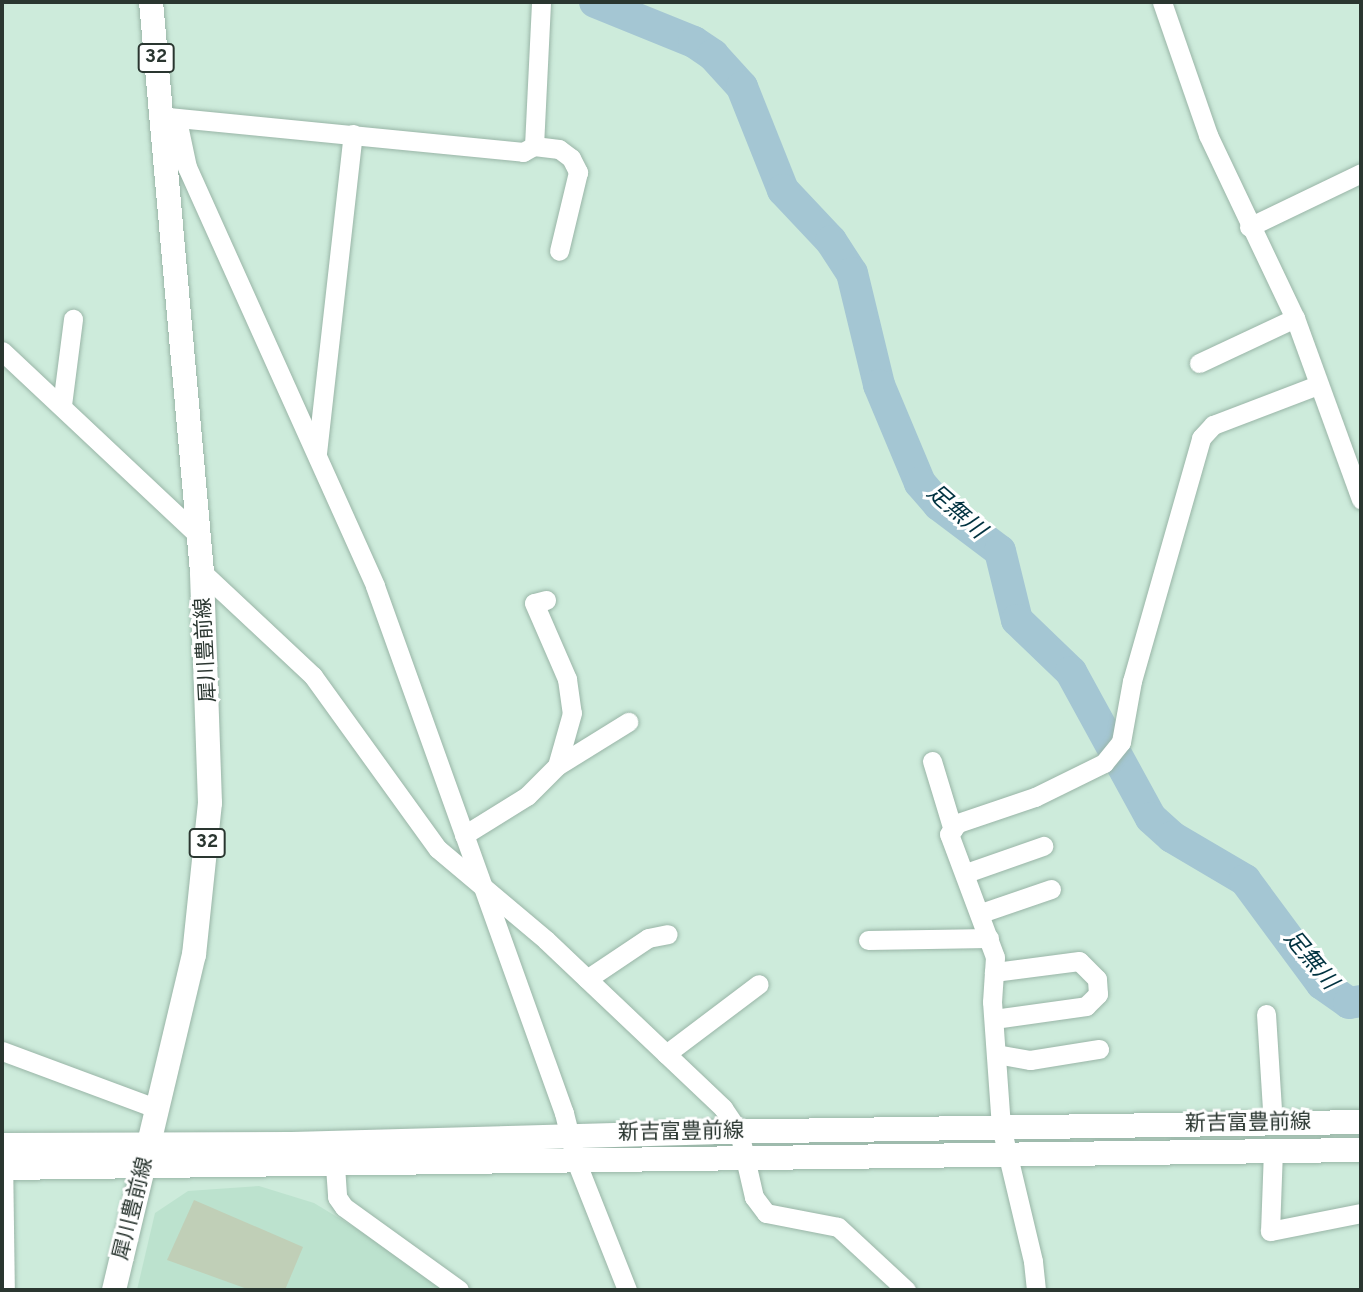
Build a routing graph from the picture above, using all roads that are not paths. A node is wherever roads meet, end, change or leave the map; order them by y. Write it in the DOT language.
graph roads {
  1 [pos="151,2"];
  2 [pos="541,2"];
  3 [pos="1162,2"];
  4 [pos="169,118"];
  5 [pos="353,134"];
  6 [pos="534,146"];
  7 [pos="1361,173"];
  8 [pos="1250,227"];
  9 [pos="559,251"];
  10 [pos="1295,318"];
  11 [pos="73,319"];
  12 [pos="2,351"];
  13 [pos="1199,363"];
  14 [pos="1318,385"];
  15 [pos="62,405"];
  16 [pos="317,455"];
  17 [pos="1361,499"];
  18 [pos="197,533"];
  19 [pos="202,572"];
  20 [pos="547,600"];
  21 [pos="628,722"];
  22 [pos="932,761"];
  23 [pos="557,765"];
  24 [pos="953,830"];
  25 [pos="464,835"];
  26 [pos="1043,846"];
  27 [pos="966,873"];
  28 [pos="481,884"];
  29 [pos="1051,888"];
  30 [pos="981,913"];
  31 [pos="668,934"];
  32 [pos="989,938"];
  33 [pos="868,940"];
  34 [pos="994,972"];
  35 [pos="587,979"];
  36 [pos="759,984"];
  37 [pos="1266,1014"];
  38 [pos="994,1019"];
  39 [pos="1099,1049"];
  40 [pos="2,1051"];
  41 [pos="666,1054"];
  42 [pos="996,1054"];
  43 [pos="158,1109"];
  44 [pos="1361,1122"];
  45 [pos="1273,1124"];
  46 [pos="739,1132"];
  47 [pos="570,1135"];
  48 [pos="1003,1139"];
  49 [pos="1273,1150"];
  50 [pos="1361,1150"];
  51 [pos="149,1154"];
  52 [pos="744,1156"];
  53 [pos="2,1157"];
  54 [pos="576,1161"];
  55 [pos="335,1166"];
  56 [pos="1361,1213"];
  57 [pos="5,1290"];
  58 [pos="114,1290"];
  59 [pos="458,1290"];
  60 [pos="627,1290"];
  61 [pos="906,1290"];
  62 [pos="1036,1290"];
  1 -- 4 [label="main road, 犀川豊前線 / 32"];
  2 -- 6 [label="street"];
  3 -- 8 [label="street"];
  4 -- 5 [label="street"];
  4 -- 16 [label="street"];
  4 -- 18 [label="main road, 犀川豊前線 / 32"];
  5 -- 6 [label="street"];
  5 -- 16 [label="street"];
  6 -- 9 [label="street"];
  7 -- 8 [label="street"];
  8 -- 10 [label="street"];
  10 -- 13 [label="street"];
  10 -- 14 [label="street"];
  11 -- 15 [label="street"];
  12 -- 15 [label="street"];
  14 -- 17 [label="street"];
  14 -- 24 [label="street"];
  15 -- 18 [label="street"];
  16 -- 25 [label="street"];
  18 -- 19 [label="main road, 犀川豊前線 / 32"];
  19 -- 28 [label="street"];
  19 -- 43 [label="main road, 犀川豊前線 / 32"];
  20 -- 23 [label="street"];
  21 -- 23 [label="street"];
  22 -- 24 [label="street"];
  23 -- 25 [label="street"];
  24 -- 27 [label="street"];
  25 -- 28 [label="street"];
  26 -- 27 [label="street"];
  27 -- 30 [label="street"];
  28 -- 35 [label="street"];
  28 -- 47 [label="street"];
  29 -- 30 [label="street"];
  30 -- 32 [label="street"];
  31 -- 35 [label="street"];
  32 -- 33 [label="street"];
  32 -- 34 [label="street"];
  34 -- 38 [label="street"];
  34 -- 38 [label="street"];
  35 -- 41 [label="street"];
  36 -- 41 [label="street"];
  37 -- 45 [label="street"];
  38 -- 42 [label="street"];
  39 -- 42 [label="street"];
  40 -- 43 [label="street"];
  41 -- 46 [label="street"];
  42 -- 48 [label="street"];
  43 -- 51 [label="main road, 犀川豊前線 / 32"];
  44 -- 45 [label="main road, 新吉富豊前線"];
  45 -- 48 [label="main road, 新吉富豊前線"];
  46 -- 47 [label="main road, 新吉富豊前線"];
  46 -- 48 [label="main road, 新吉富豊前線"];
  46 -- 52 [label="street"];
  47 -- 51 [label="main road, 新吉富豊前線"];
  47 -- 54 [label="street"];
  48 -- 49 [label="main road, 新吉富豊前線"];
  48 -- 52 [label="main road, 新吉富豊前線"];
  48 -- 62 [label="street"];
  49 -- 50 [label="main road, 新吉富豊前線"];
  49 -- 56 [label="street"];
  51 -- 53 [label="main road, 新吉富豊前線"];
  51 -- 55 [label="main road, 新吉富豊前線"];
  51 -- 58 [label="main road, 犀川豊前線 / 32"];
  52 -- 54 [label="main road, 新吉富豊前線"];
  52 -- 61 [label="street"];
  53 -- 57 [label="street"];
  54 -- 55 [label="main road, 新吉富豊前線"];
  54 -- 60 [label="street"];
  55 -- 59 [label="street"];
}
